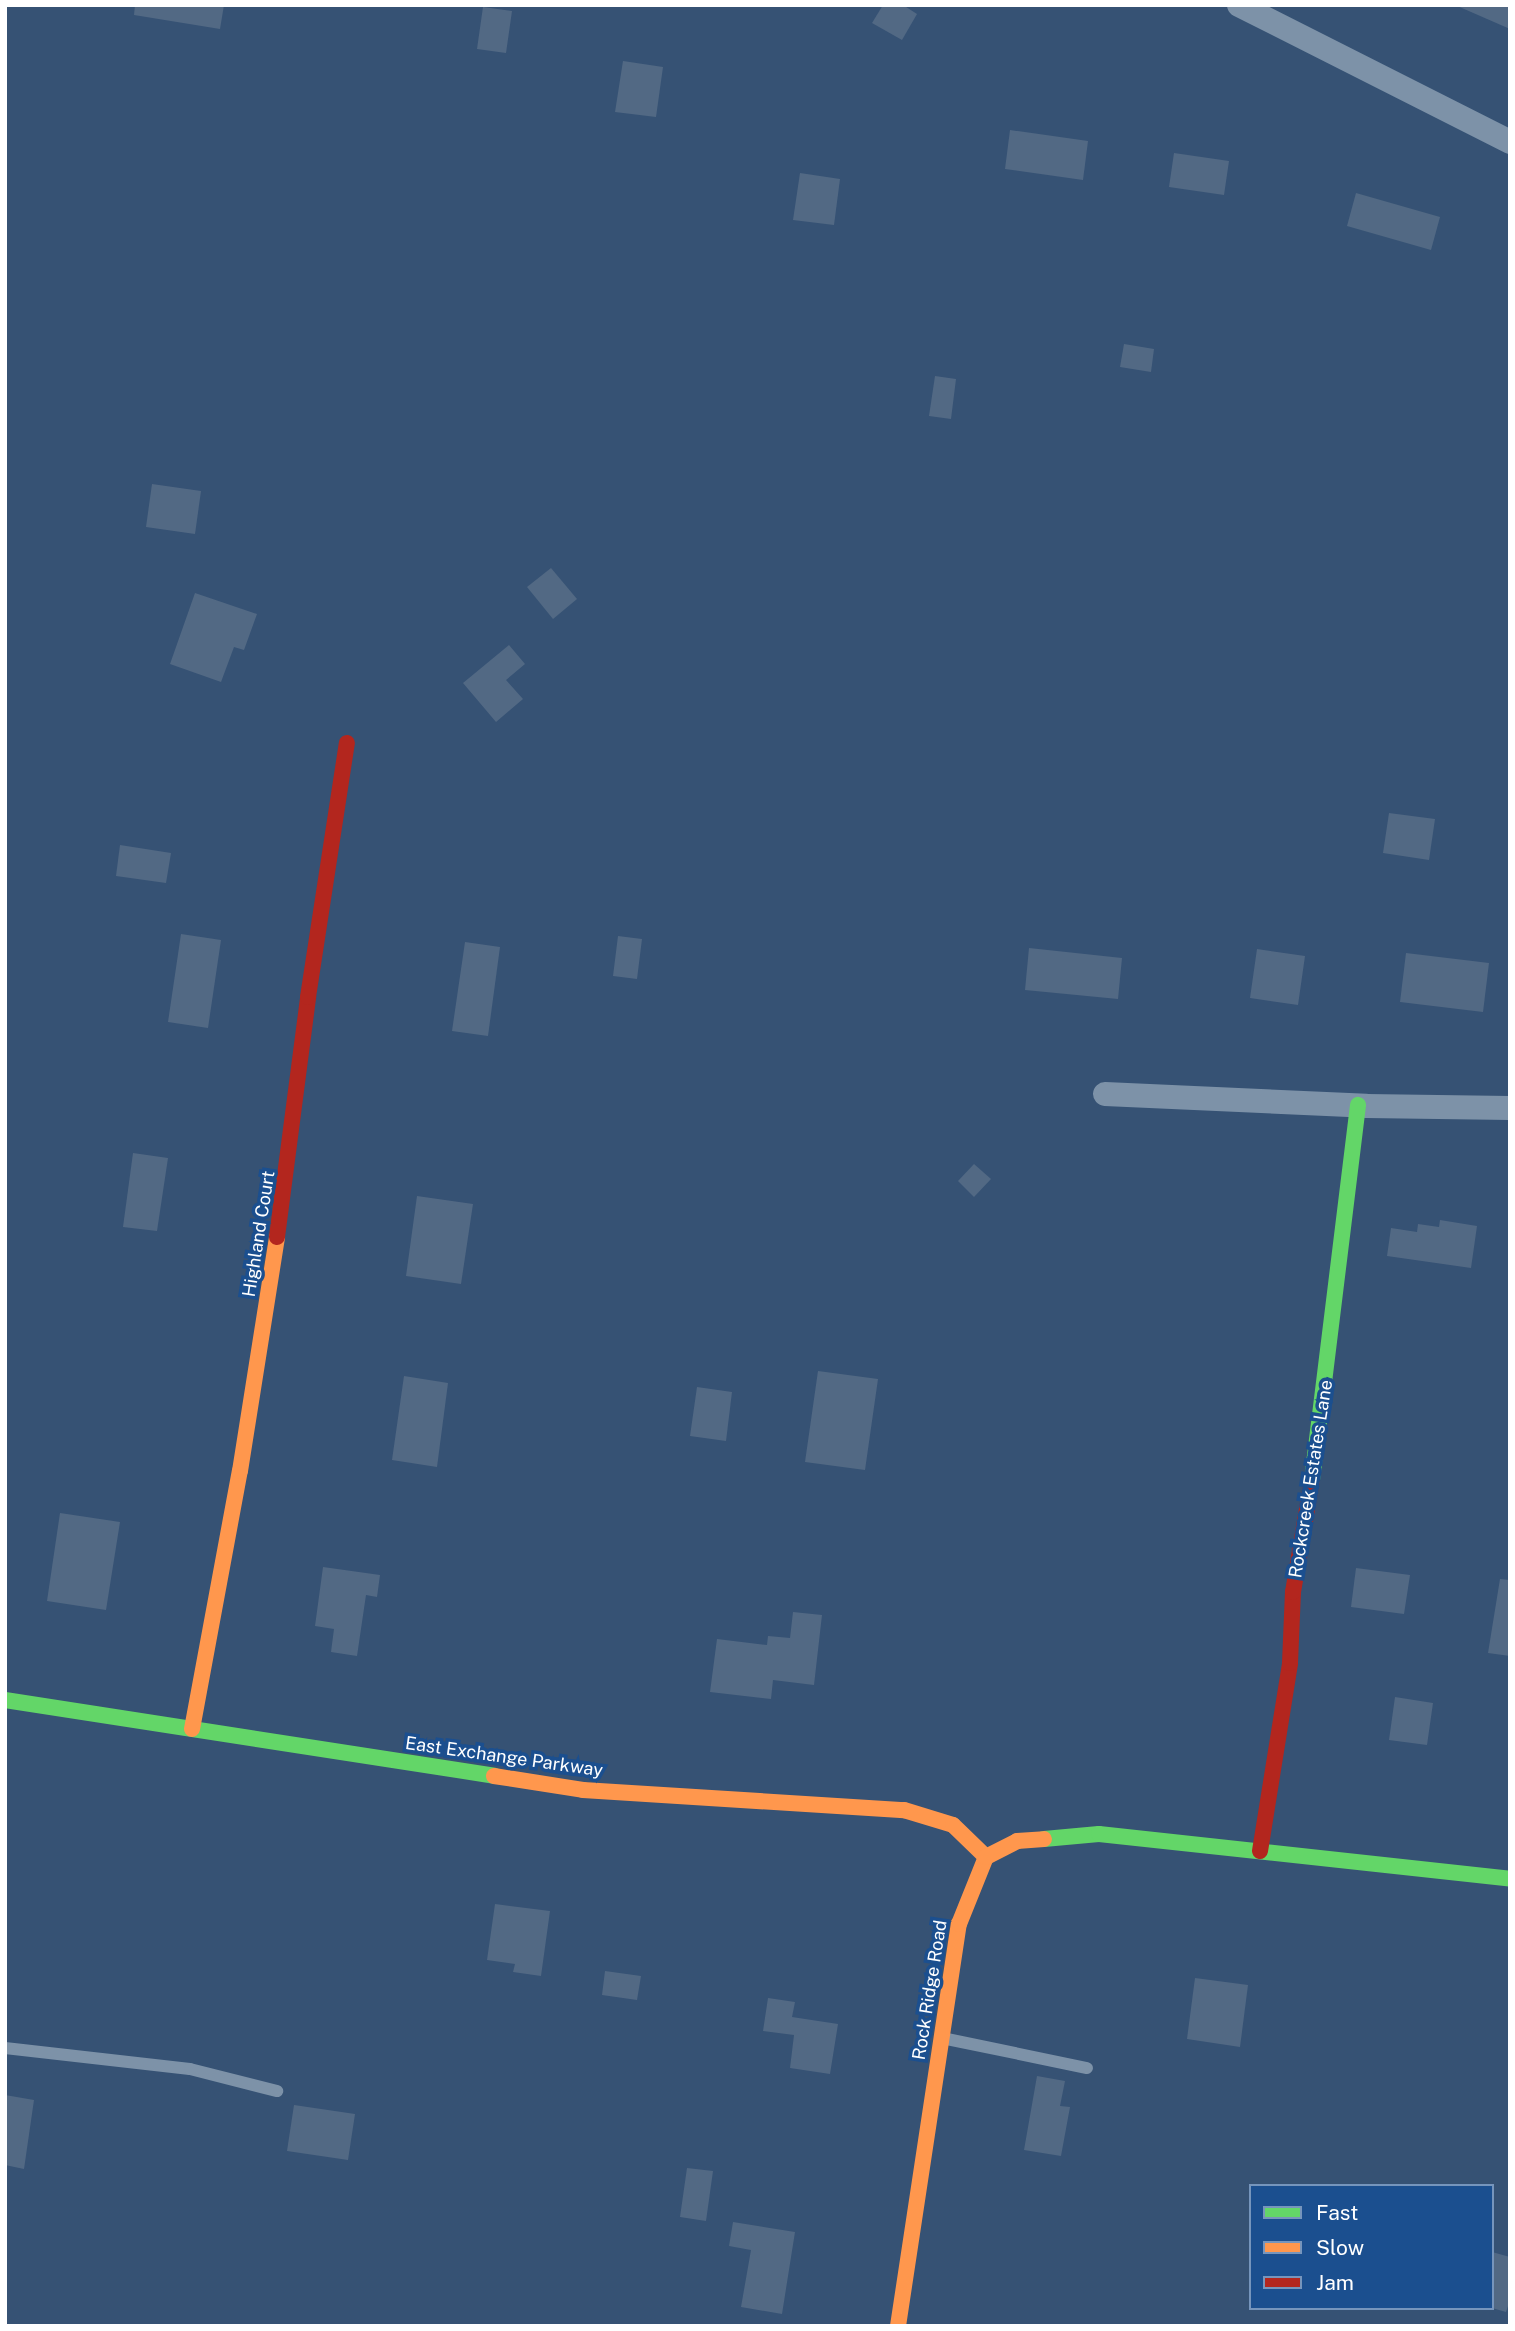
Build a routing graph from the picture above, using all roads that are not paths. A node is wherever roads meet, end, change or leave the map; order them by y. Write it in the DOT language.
graph roads {
  1 [pos="1239,5"];
  2 [pos="1510,142"];
  3 [pos="346,743"];
  4 [pos="1105,1094"];
  5 [pos="1358,1105"];
  6 [pos="1510,1108"];
  7 [pos="5,1700"];
  8 [pos="192,1729"];
  9 [pos="1260,1852"];
  10 [pos="986,1857"];
  11 [pos="1510,1879"];
  12 [pos="941,2038"];
  13 [pos="5,2048"];
  14 [pos="1087,2068"];
  15 [pos="277,2091"];
  16 [pos="898,2326"];
  1 -- 2 [label="street"];
  3 -- 8 [label="street, Highland Court"];
  4 -- 5 [label="street"];
  5 -- 6 [label="street"];
  5 -- 9 [label="street, Rockcreek Estates Lane"];
  7 -- 8 [label="street, East Exchange Parkway"];
  8 -- 10 [label="street, East Exchange Parkway"];
  9 -- 10 [label="street"];
  9 -- 11 [label="street"];
  10 -- 12 [label="street, Rock Ridge Road"];
  12 -- 14 [label="lane"];
  12 -- 16 [label="street, Rock Ridge Road"];
  13 -- 15 [label="lane"];
}
